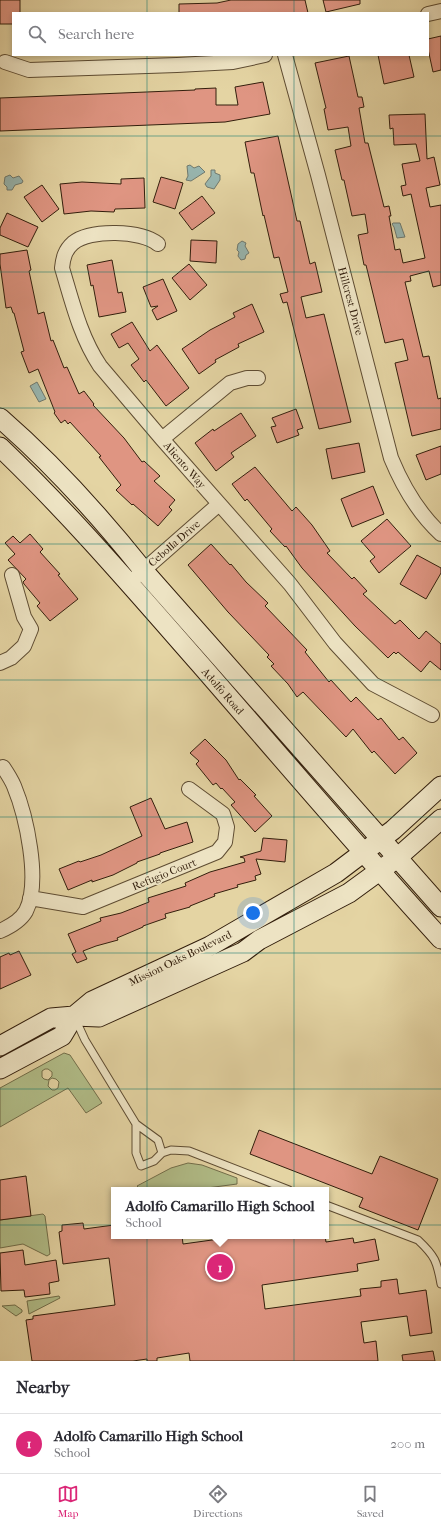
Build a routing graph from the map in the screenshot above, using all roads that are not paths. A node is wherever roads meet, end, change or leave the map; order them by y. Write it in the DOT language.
graph roads {
  1 [pos="441,11"];
  2 [pos="429,14"];
  3 [pos="260,56"];
  4 [pos="285,56"];
  5 [pos="5,62"];
  6 [pos="158,244"];
  7 [pos="258,378"];
  8 [pos="0,418"];
  9 [pos="162,439"];
  10 [pos="0,447"];
  11 [pos="219,504"];
  12 [pos="441,534"];
  13 [pos="143,570"];
  14 [pos="12,576"];
  15 [pos="129,582"];
  16 [pos="0,664"];
  17 [pos="432,715"];
  18 [pos="3,767"];
  19 [pos="441,786"];
  20 [pos="189,789"];
  21 [pos="441,819"];
  22 [pos="380,839"];
  23 [pos="363,853"];
  24 [pos="397,858"];
  25 [pos="379,871"];
  26 [pos="30,898"];
  27 [pos="441,907"];
  28 [pos="0,931"];
  29 [pos="441,939"];
  30 [pos="74,1016"];
  31 [pos="0,1046"];
  32 [pos="0,1069"];
  33 [pos="136,1124"];
  34 [pos="162,1153"];
  35 [pos="281,1187"];
  36 [pos="329,1206"];
  37 [pos="441,1284"];
  1 -- 2 [label="street"];
  3 -- 5 [label="street"];
  4 -- 12 [label="street, Hillcrest Drive"];
  6 -- 9 [label="street, Aliento Way"];
  7 -- 9 [label="street"];
  8 -- 13 [label="main road, Adolfo Road"];
  9 -- 11 [label="street, Aliento Way"];
  10 -- 15 [label="main road, Adolfo Road"];
  11 -- 13 [label="street, Cebolla Drive"];
  11 -- 17 [label="street, Aliento Way"];
  13 -- 15 [label="street, Cebolla Drive"];
  13 -- 22 [label="main road, Adolfo Road"];
  14 -- 16 [label="street"];
  15 -- 23 [label="main road, Adolfo Road"];
  18 -- 26 [label="street"];
  19 -- 22 [label="main road, Mission Oaks Boulevard"];
  20 -- 26 [label="street, Refugio Court"];
  21 -- 24 [label="main road, Mission Oaks Boulevard"];
  22 -- 23 [label="main road, Mission Oaks Boulevard"];
  22 -- 24 [label="main road, Adolfo Road"];
  23 -- 25 [label="main road, Adolfo Road"];
  23 -- 30 [label="main road, Mission Oaks Boulevard"];
  24 -- 25 [label="main road, Mission Oaks Boulevard"];
  24 -- 27 [label="main road, Adolfo Road"];
  25 -- 29 [label="main road, Adolfo Road"];
  25 -- 30 [label="main road, Mission Oaks Boulevard"];
  26 -- 28 [label="street"];
  30 -- 31 [label="main road, Mission Oaks Boulevard"];
  30 -- 32 [label="main road, Mission Oaks Boulevard"];
  30 -- 33 [label="lane"];
  33 -- 34 [label="lane"];
  33 -- 34 [label="lane"];
  34 -- 35 [label="lane"];
  36 -- 37 [label="lane"];
}
